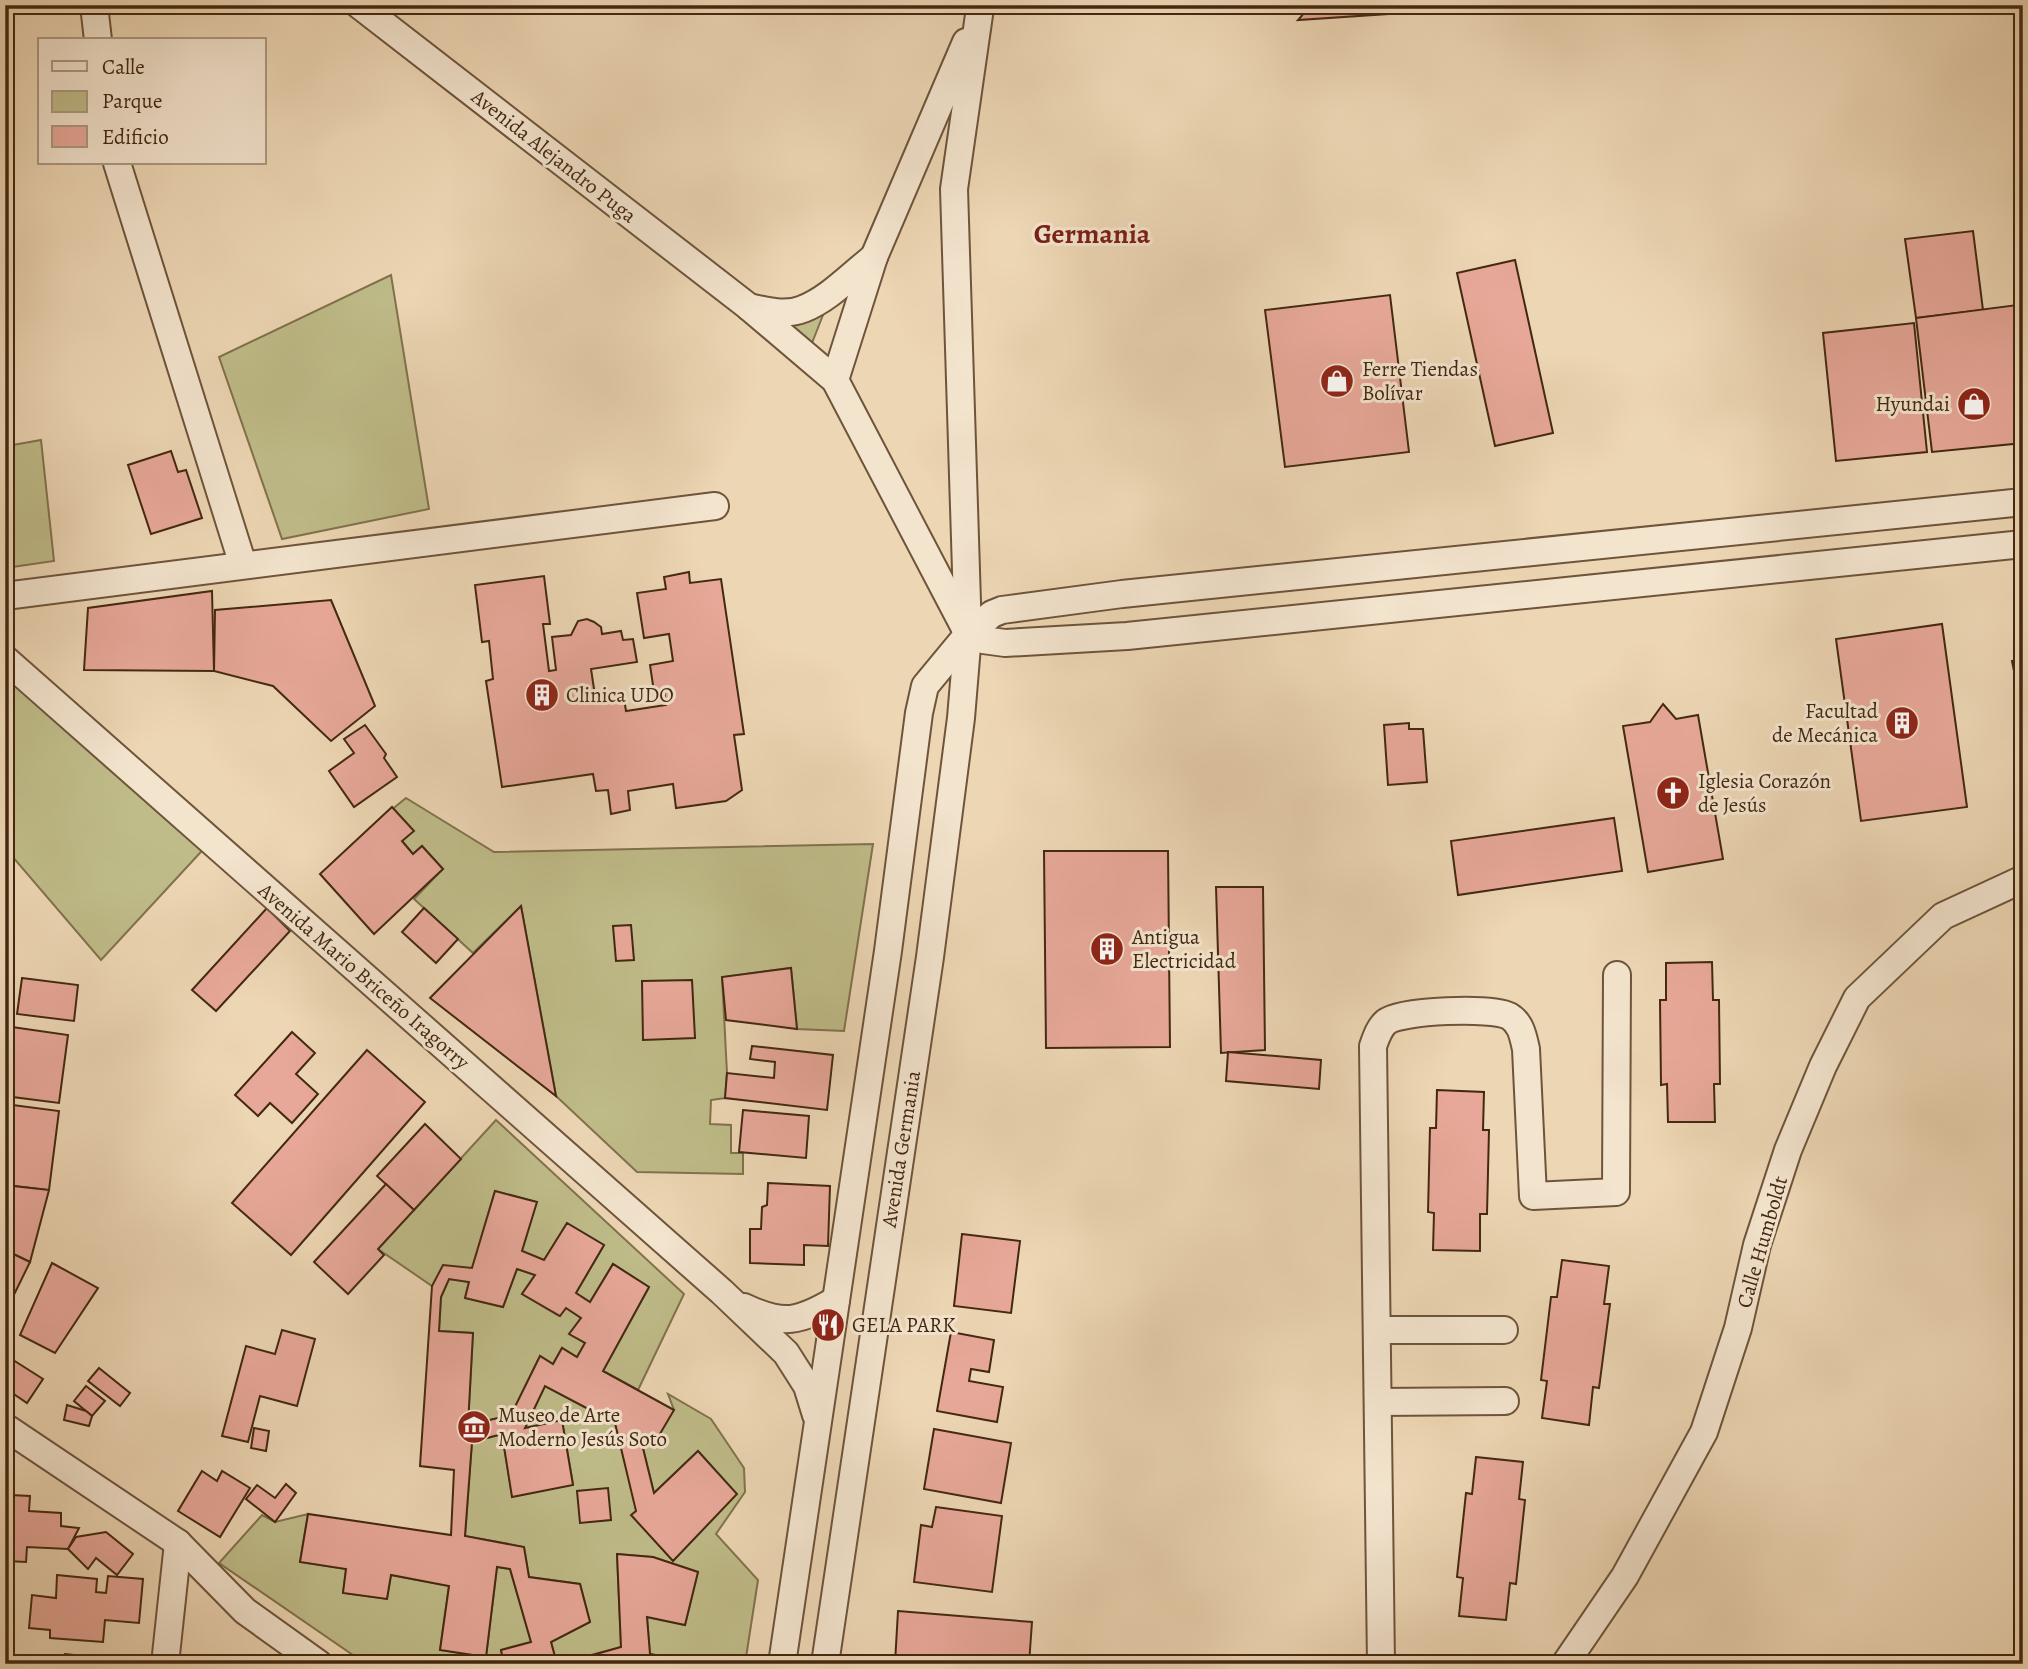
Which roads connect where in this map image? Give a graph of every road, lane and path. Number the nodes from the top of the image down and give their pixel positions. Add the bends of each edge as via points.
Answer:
1 (94, 5) edge
2 (359, 5) edge
3 (982, 6) edge
4 (98, 38) edge
5 (117, 164) edge
6 (874, 257) junction
7 (749, 307) junction
8 (835, 380) junction
9 (2023, 502) edge
10 (715, 506) dead end
11 (2023, 544) edge
12 (243, 565) junction
13 (5, 596) edge
14 (968, 634) junction
15 (5, 659) edge
16 (2023, 879) edge
17 (1617, 975) dead end
18 (722, 1292) junction
19 (836, 1300) junction
20 (1504, 1330) dead end
21 (1377, 1331) junction
22 (1505, 1401) dead end
23 (1378, 1402) junction
24 (818, 1421) junction
25 (5, 1427) edge
26 (178, 1544) junction
27 (165, 1664) edge
28 (319, 1664) edge
29 (782, 1664) edge
30 (825, 1664) edge
31 (1381, 1664) edge
32 (1565, 1664) edge

1 - 4 street
2 - 7 street, Avenida Alejandro Puga
3 - 6 street
3 - 14 street, Avenida Germania via 954,189
5 - 12 street
6 - 7 street via 802,310 772,313
6 - 8 street
7 - 8 street, Avenida Alejandro Puga
8 - 14 street
9 - 14 street, Avenida Germania via 1122,594 1002,610
10 - 12 street
11 - 14 street via 1127,636 1005,643
12 - 13 street
14 - 19 street, Avenida Germania via 925,686 919,713
14 - 30 street, Avenida Germania via 930,957
15 - 18 street, Avenida Mario Briceño Iragorry
16 - 32 street, Calle Humboldt via 1943,916 1857,998 1788,1150 1704,1432 1625,1576
17 - 21 street via 1616,1192 1533,1196 1526,1049 1511,1017 1496,1012 1419,1013 1395,1017 1381,1028 1373,1046
18 - 19 street, Avenida Mario Briceño Iragorry via 766,1317 788,1320 811,1315
18 - 24 street, Avenida Mario Briceño Iragorry via 786,1353 807,1386
19 - 24 street, Avenida Germania
20 - 21 street
21 - 23 street
22 - 23 street
23 - 31 street
24 - 29 street, Avenida Germania
25 - 26 street
26 - 27 street
26 - 28 street via 245,1611

